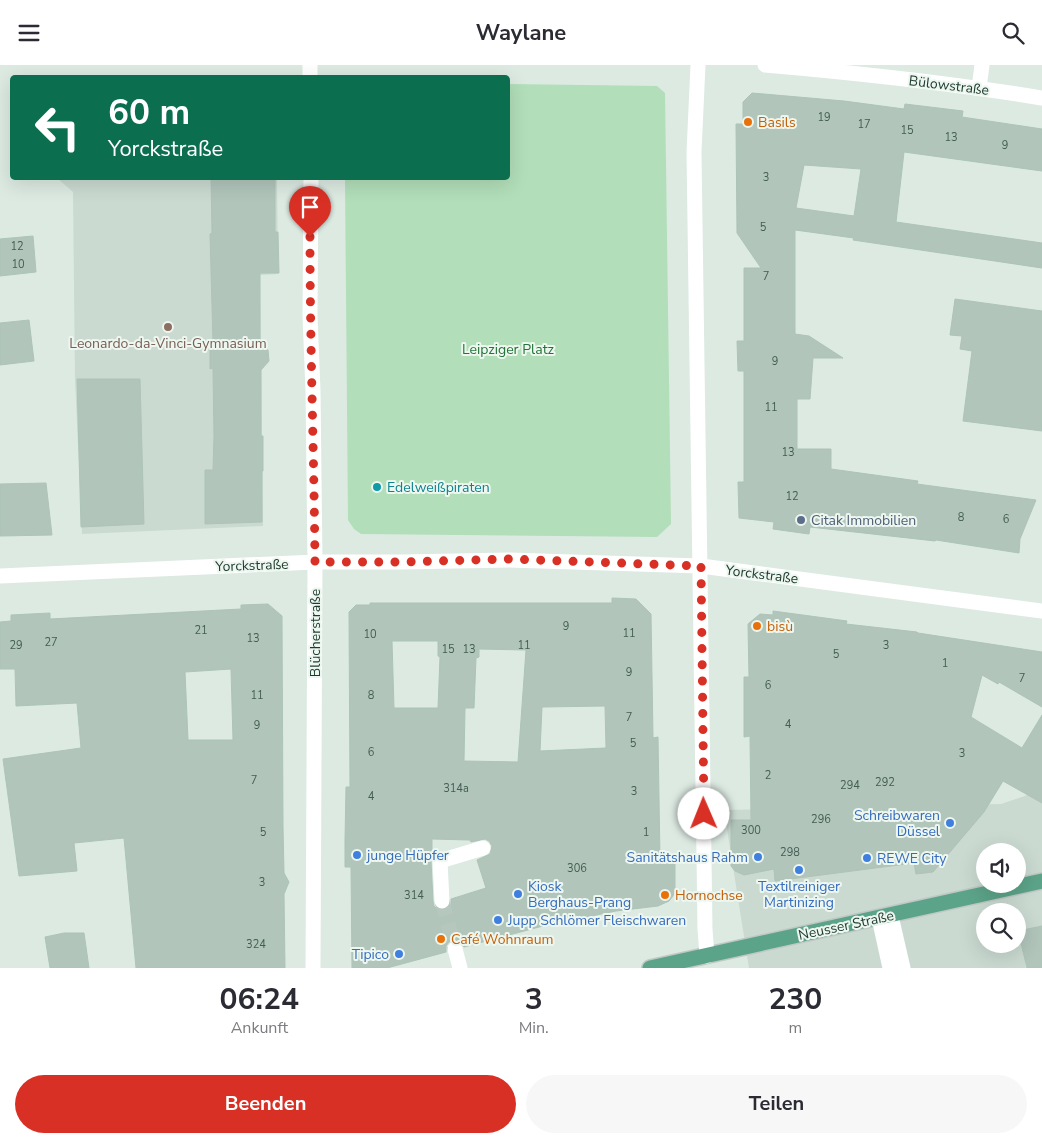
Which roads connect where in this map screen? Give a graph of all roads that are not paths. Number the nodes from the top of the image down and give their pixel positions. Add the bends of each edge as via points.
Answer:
1 (698, 65) edge
2 (766, 65) edge
3 (982, 65) edge
4 (980, 88) junction
5 (1042, 98) edge
6 (311, 180) edge
7 (315, 562) junction
8 (701, 566) junction
9 (0, 575) edge
10 (1042, 611) edge
11 (483, 848) dead end
12 (1042, 881) edge
13 (442, 901) tunnel mouth
14 (885, 917) junction
15 (455, 949) tunnel mouth
16 (707, 956) junction
17 (313, 968) edge
18 (460, 968) edge
19 (650, 968) edge
20 (890, 968) edge
21 (902, 968) edge

1 - 8 street via 694,152
2 - 4 street, Bülowstraße
3 - 4 street
4 - 5 street, Bülowstraße
6 - 7 street, Blücherstraße
7 - 8 street, Yorckstraße via 509,559
7 - 9 street, Yorckstraße
7 - 17 street, Blücherstraße
8 - 10 street, Yorckstraße
8 - 16 street
11 - 13 street via 440,861
12 - 14 main road, Neusser Straße
14 - 16 main road, Neusser Straße
14 - 20 street
14 - 21 street
15 - 18 street
16 - 19 main road, Neusser Straße

